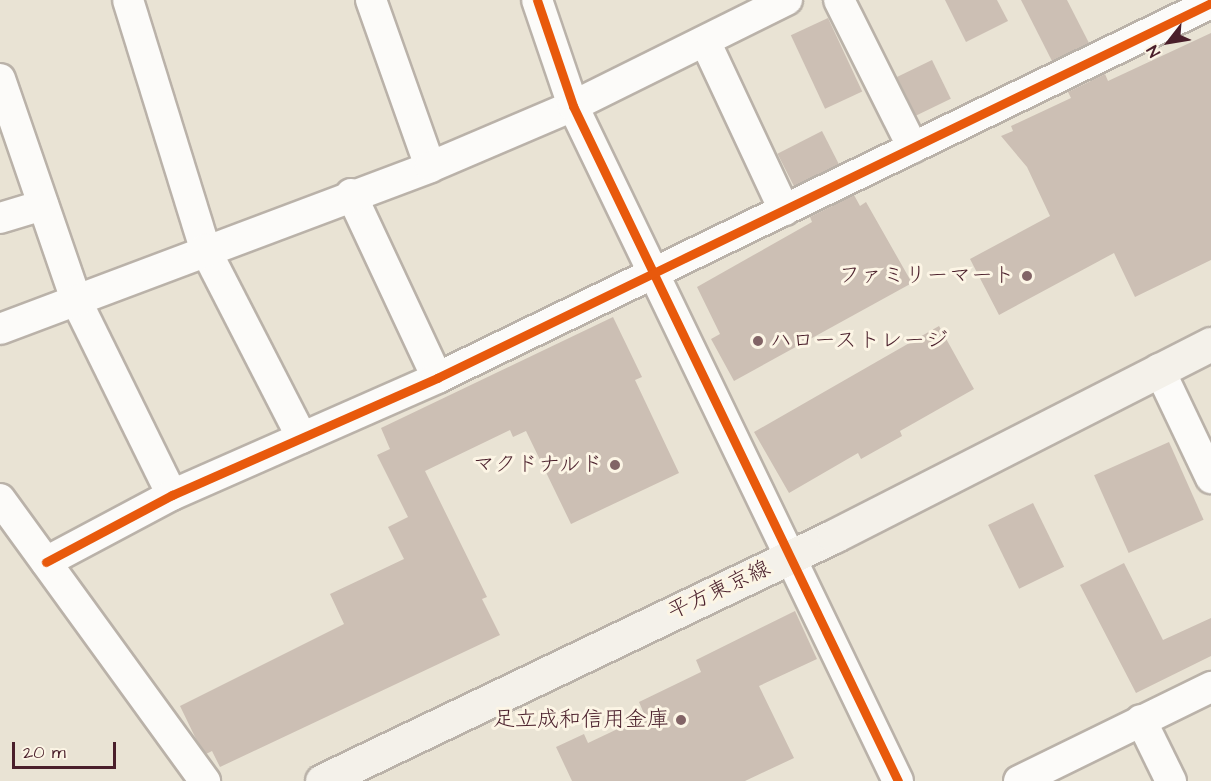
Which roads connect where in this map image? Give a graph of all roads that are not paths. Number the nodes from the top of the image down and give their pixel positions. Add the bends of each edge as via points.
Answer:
1 (128, 0) edge
2 (371, 0) edge
3 (537, 0) edge
4 (788, 0) edge
5 (839, 0) edge
6 (1211, 3) edge
7 (750, 8) edge
8 (705, 41) junction
9 (0, 79) edge
10 (573, 106) junction
11 (913, 148) junction
12 (430, 167) junction
13 (351, 194) junction
14 (43, 205) junction
15 (784, 210) junction
16 (0, 218) edge
17 (205, 249) junction
18 (655, 273) junction
19 (76, 300) junction
20 (0, 329) edge
21 (1211, 344) edge
22 (1159, 369) junction
23 (437, 378) junction
24 (302, 438) junction
25 (1211, 478) edge
26 (172, 495) junction
27 (0, 499) edge
28 (791, 556) junction
29 (46, 562) junction
30 (1211, 687) edge
31 (1141, 720) junction
32 (205, 781) edge
33 (322, 781) edge
34 (898, 781) edge
35 (1019, 781) edge
36 (1171, 781) edge

1 - 17 street
2 - 12 street
3 - 10 street
4 - 7 street
5 - 11 street
6 - 11 street
7 - 8 street
8 - 10 street
8 - 15 street
9 - 14 street
10 - 12 street
10 - 18 street
11 - 15 street
12 - 13 street
13 - 17 street
13 - 23 street
14 - 16 street
14 - 19 street
15 - 18 street
17 - 19 street
17 - 24 street
18 - 23 street
18 - 28 street
19 - 20 street
19 - 26 street
21 - 22 main road, 平方東京線
22 - 25 street
22 - 28 main road, 平方東京線
23 - 24 street
24 - 26 street
26 - 29 street
27 - 29 street
28 - 33 main road, 平方東京線
28 - 34 street
29 - 32 street
30 - 31 street
31 - 35 street
31 - 36 street

